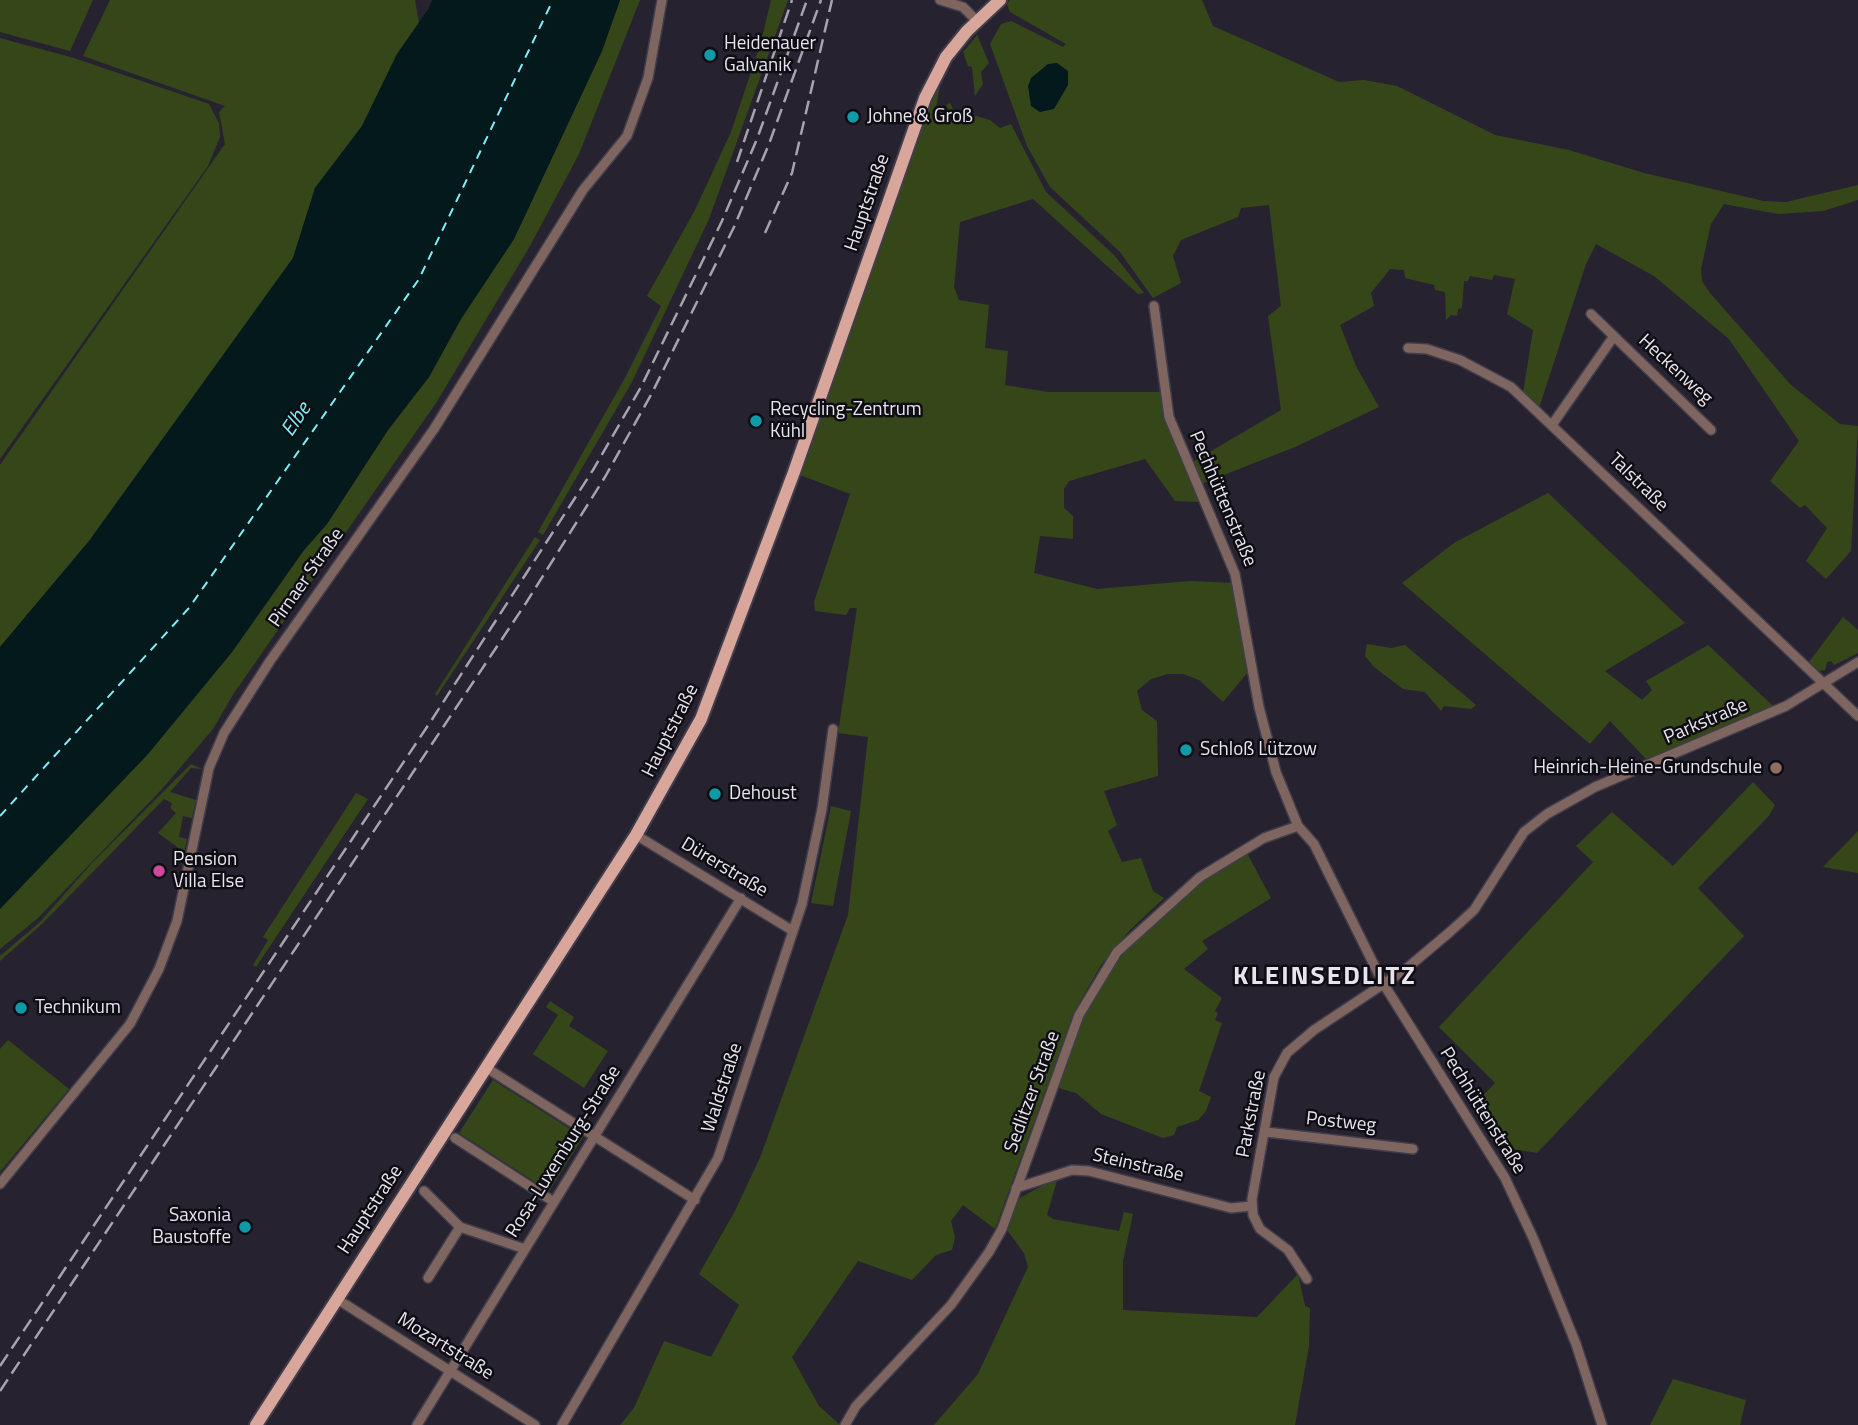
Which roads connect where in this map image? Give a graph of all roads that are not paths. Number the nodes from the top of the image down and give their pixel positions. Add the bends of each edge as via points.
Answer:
1 (662, 0) edge
2 (940, 0) edge
3 (1000, 0) edge
4 (977, 21) junction
5 (1154, 306) dead end
6 (1591, 314) dead end
7 (1614, 336) junction
8 (1408, 348) dead end
9 (1552, 425) junction
10 (1711, 430) dead end
11 (1858, 662) edge
12 (1822, 682) junction
13 (1858, 716) edge
14 (833, 729) dead end
15 (1301, 828) junction
16 (636, 835) junction
17 (741, 898) junction
18 (793, 930) junction
19 (1383, 983) junction
20 (485, 1067) junction
21 (1266, 1132) junction
22 (594, 1137) junction
23 (455, 1138) dead end
24 (1413, 1149) dead end
25 (0, 1184) edge
26 (1016, 1188) junction
27 (424, 1191) dead end
28 (695, 1200) junction
29 (554, 1202) junction
30 (1252, 1206) junction
31 (460, 1227) junction
32 (525, 1249) junction
33 (428, 1278) dead end
34 (1307, 1279) dead end
35 (337, 1299) junction
36 (449, 1370) junction
37 (256, 1425) edge
38 (417, 1425) edge
39 (535, 1425) edge
40 (562, 1425) edge
41 (845, 1425) edge
42 (1602, 1425) edge

1 - 25 street, Pirnaer Straße via 648,78 627,136 583,190 434,429 232,721 209,768 177,921 159,969 130,1024
2 - 4 street via 963,7
3 - 4 main road, Hauptstraße
4 - 16 main road, Hauptstraße via 946,57 926,98 721,673 686,749
5 - 15 street, Pechhüttenstraße via 1169,417 1235,574 1259,708 1276,772
6 - 7 street, Heckenweg
7 - 9 street, Heckenweg
7 - 10 street, Heckenweg
8 - 9 street, Talstraße via 1440,353 1487,372 1511,387
9 - 12 street, Talstraße
11 - 12 street, Parkstraße
12 - 13 street, Talstraße
12 - 19 street, Parkstraße via 1786,706 1595,787 1547,814 1510,850 1474,910 1430,950
14 - 18 street, Waldstraße via 822,809
15 - 19 street, Pechhüttenstraße
15 - 26 street, Sedlitzer Straße via 1264,838 1200,877 1117,952 1080,1015
16 - 17 street, Dürerstraße
16 - 20 main road, Hauptstraße
17 - 18 street, Dürerstraße
17 - 22 street, Rosa-Luxemburg-Straße
18 - 28 street, Waldstraße via 718,1158
19 - 21 street, Parkstraße via 1287,1053 1274,1077
19 - 42 street, Pechhüttenstraße via 1505,1178 1576,1344
20 - 22 street
20 - 35 main road, Hauptstraße
21 - 24 street, Postweg
21 - 30 street, Parkstraße
22 - 28 street
22 - 29 street, Rosa-Luxemburg-Straße
23 - 29 street
26 - 30 street, Steinstraße via 1072,1170 1089,1171 1231,1208
26 - 41 street, Sedlitzer Straße via 1002,1229 976,1275 856,1406
27 - 31 street
28 - 40 street, Waldstraße
29 - 32 street, Rosa-Luxemburg-Straße
30 - 34 street via 1255,1222 1288,1250
31 - 32 street
31 - 33 street
32 - 36 street, Rosa-Luxemburg-Straße
35 - 36 street, Mozartstraße
35 - 37 main road, Hauptstraße
36 - 38 street, Rosa-Luxemburg-Straße
36 - 39 street, Mozartstraße

